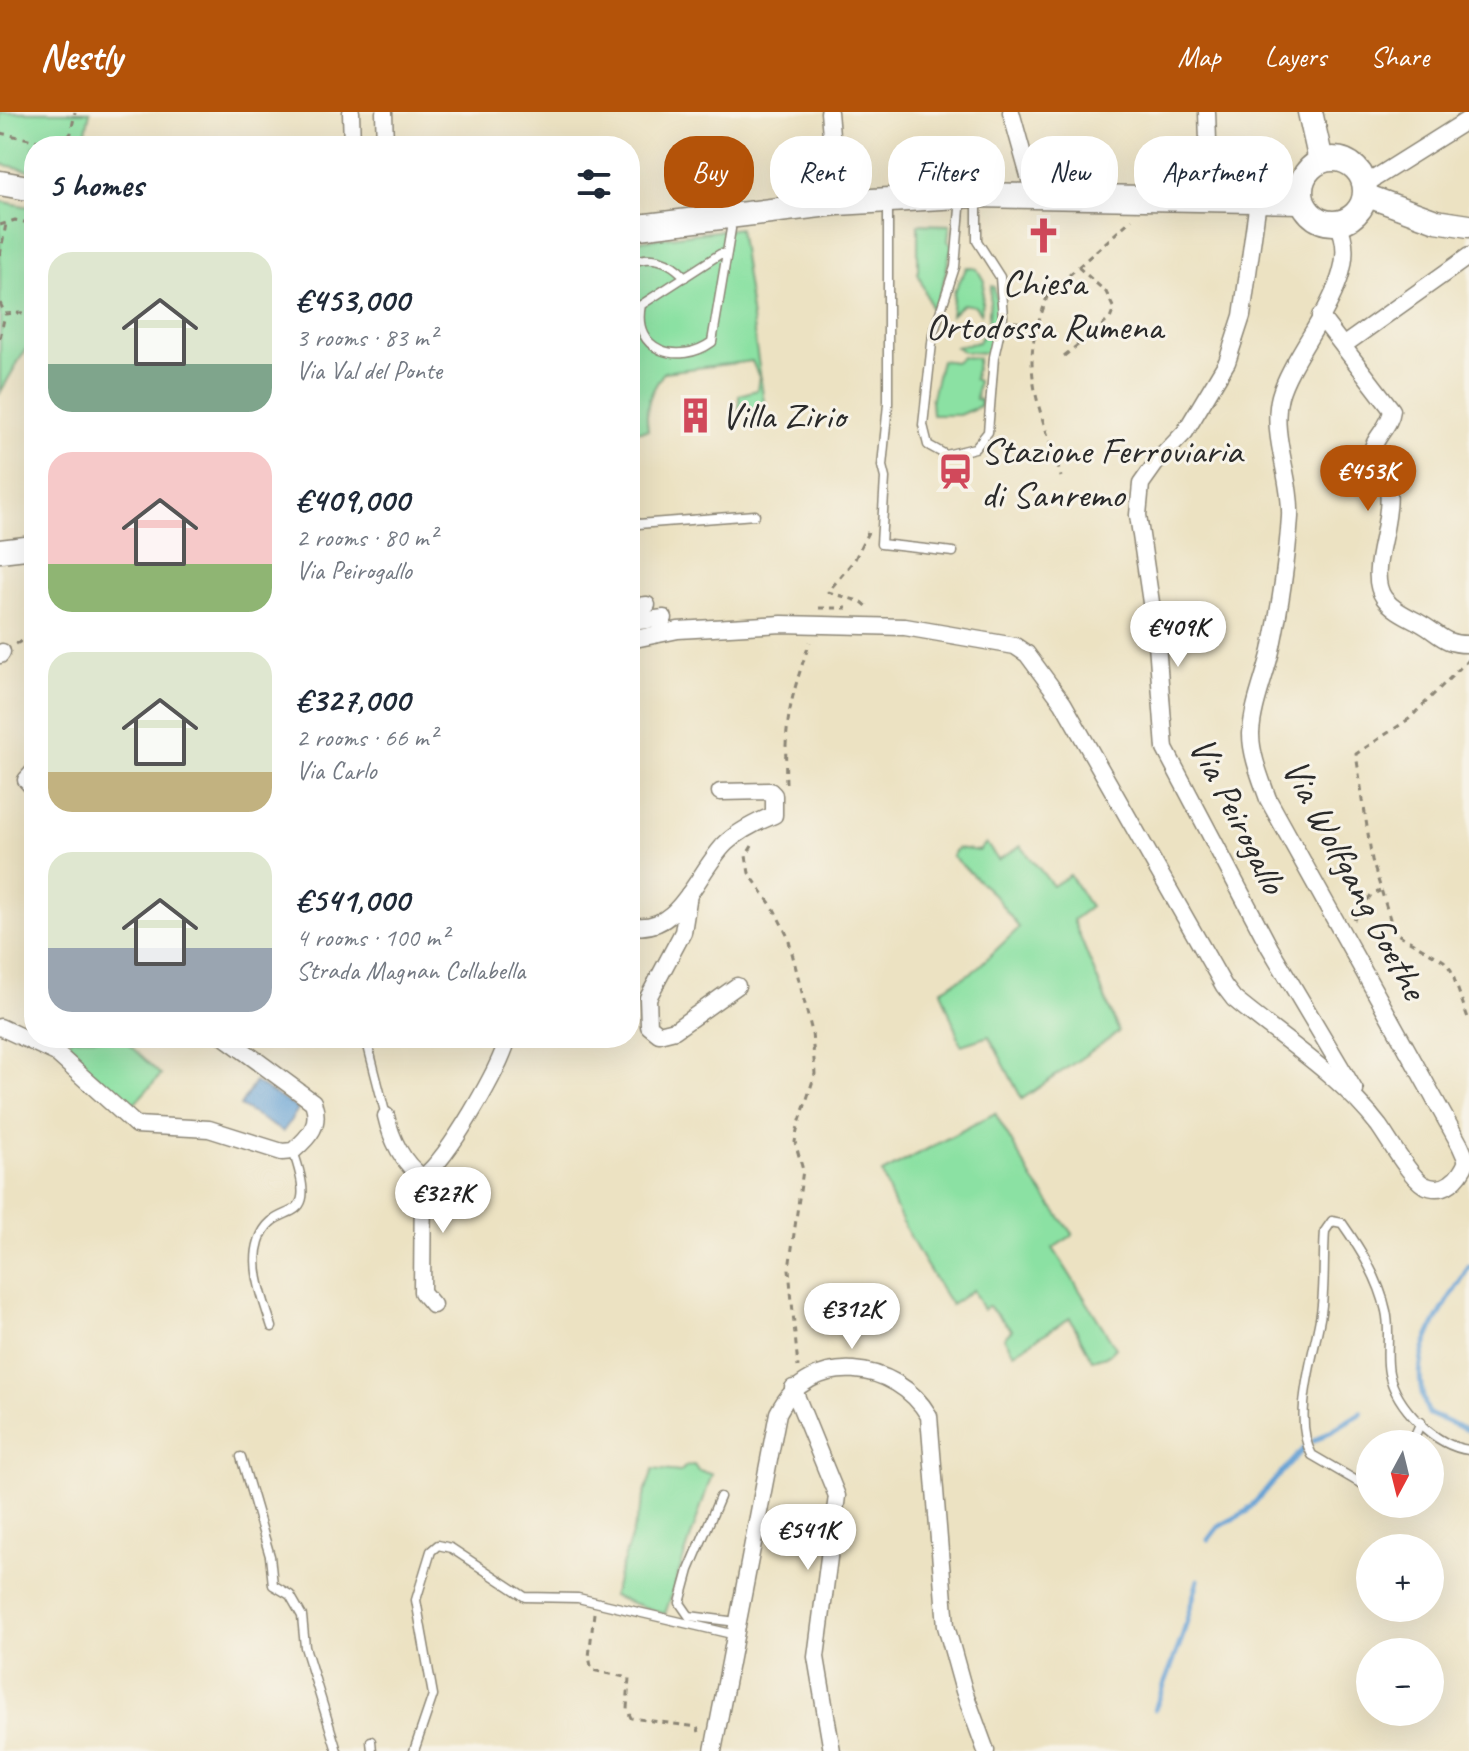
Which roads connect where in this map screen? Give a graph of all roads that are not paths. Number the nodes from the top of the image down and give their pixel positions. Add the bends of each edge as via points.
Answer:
1 (351, 112) edge
2 (384, 112) edge
3 (829, 112) edge
4 (1011, 112) edge
5 (1207, 112) edge
6 (1310, 112) edge
7 (1469, 119) edge
8 (352, 136) edge
9 (385, 136) edge
10 (831, 136) edge
11 (1208, 136) edge
12 (1021, 148) edge
13 (1321, 161) junction
14 (0, 183) edge
15 (24, 187) edge
16 (1365, 190) junction
17 (969, 196) joint
18 (888, 200) edge
19 (872, 201) edge
20 (1293, 201) edge
21 (1302, 201) junction
22 (795, 208) edge
23 (888, 208) edge
24 (1257, 208) edge
25 (729, 216) junction
26 (1337, 223) junction
27 (1469, 226) edge
28 (640, 227) edge
29 (726, 254) junction
30 (1469, 256) edge
31 (640, 261) edge
32 (685, 277) junction
33 (640, 310) edge
34 (1320, 316) junction
35 (640, 324) edge
36 (1344, 345) junction
37 (755, 515) dead end
38 (640, 524) edge
39 (24, 548) edge
40 (0, 551) edge
41 (953, 552) dead end
42 (647, 605) dead end
43 (640, 606) edge
44 (664, 618) dead end
45 (640, 621) edge
46 (640, 638) edge
47 (1469, 644) edge
48 (720, 792) dead end
49 (689, 893) junction
50 (640, 928) edge
51 (737, 986) dead end
52 (0, 1027) edge
53 (24, 1038) edge
54 (45, 1048) edge
55 (240, 1048) edge
56 (369, 1048) edge
57 (505, 1048) edge
58 (386, 1116) joint
59 (1376, 1122) junction
60 (293, 1151) junction
61 (1468, 1163) edge
62 (423, 1177) junction
63 (433, 1305) dead end
64 (272, 1327) dead end
65 (796, 1385) junction
66 (1421, 1422) junction
67 (1417, 1430) edge
68 (1469, 1450) edge
69 (241, 1457) dead end
70 (1356, 1481) edge
71 (720, 1497) dead end
72 (737, 1628) junction
73 (337, 1751) edge
74 (414, 1751) edge
75 (713, 1751) edge
76 (832, 1751) edge
77 (986, 1751) edge

1 - 8 street
2 - 9 street
3 - 10 street
4 - 12 street
5 - 11 street
6 - 13 main road
7 - 16 street
13 - 16 main road via 1352,165
13 - 21 main road via 1306,173
14 - 15 main road
16 - 26 main road via 1358,211
16 - 27 main road via 1436,221
17 - 17 lane via 957,259 935,320 923,425 928,445 946,455 975,448 988,432 1002,321 1000,277 977,241
18 - 19 main road
20 - 21 main road
21 - 26 main road via 1319,221
22 - 25 main road
23 - 41 lane via 888,404 881,544
24 - 59 street, Via Peirogallo via 1242,316 1227,362 1185,432 1141,484 1138,515 1157,643 1165,749 1318,1034
25 - 28 main road
25 - 29 lane
26 - 34 street, Via Wolfgang Goethe via 1344,247 1341,275
29 - 32 lane
29 - 35 lane via 712,342 695,353 675,355 649,342
30 - 36 street
31 - 32 lane via 656,258
32 - 33 lane
34 - 36 street
34 - 61 street, Via Wolfgang Goethe via 1293,361 1279,399 1290,499 1288,546 1251,734 1268,799
36 - 47 street via 1392,410 1391,422 1371,455 1385,473 1389,509 1378,580 1382,596 1451,645
37 - 38 lane
39 - 40 main road
42 - 43 street
44 - 45 street
46 - 59 street, Via Wolfgang Goethe via 678,630 816,625 905,627 1015,646 1027,654 1063,703 1224,986
48 - 49 street via 770,791 774,815 725,844
49 - 50 street via 658,925
49 - 51 street via 687,921 654,981 647,1021 653,1031 664,1034
52 - 53 street
54 - 60 street via 136,1125 209,1129
55 - 60 street via 313,1102 313,1131
56 - 58 lane
57 - 62 street via 473,1109
58 - 62 street via 399,1150
59 - 61 street, Via Wolfgang Goethe via 1426,1186 1452,1183
60 - 64 lane via 304,1181 303,1201 265,1229 256,1256
62 - 63 street via 422,1292
65 - 72 street via 774,1428
65 - 76 street via 837,1496 816,1657
65 - 77 street via 825,1373 877,1373 911,1392 929,1416 946,1626
66 - 67 lane
66 - 68 lane via 1447,1445
66 - 70 lane via 1396,1395 1388,1370 1387,1314 1379,1286 1342,1223 1332,1221 1325,1231 1322,1310 1304,1428 1312,1455
69 - 73 lane via 270,1556 273,1585 290,1595 302,1616 305,1647
71 - 72 lane via 680,1603 689,1616
72 - 74 lane via 578,1598 525,1597 451,1548 438,1545 431,1551 416,1600 433,1695
72 - 75 street

